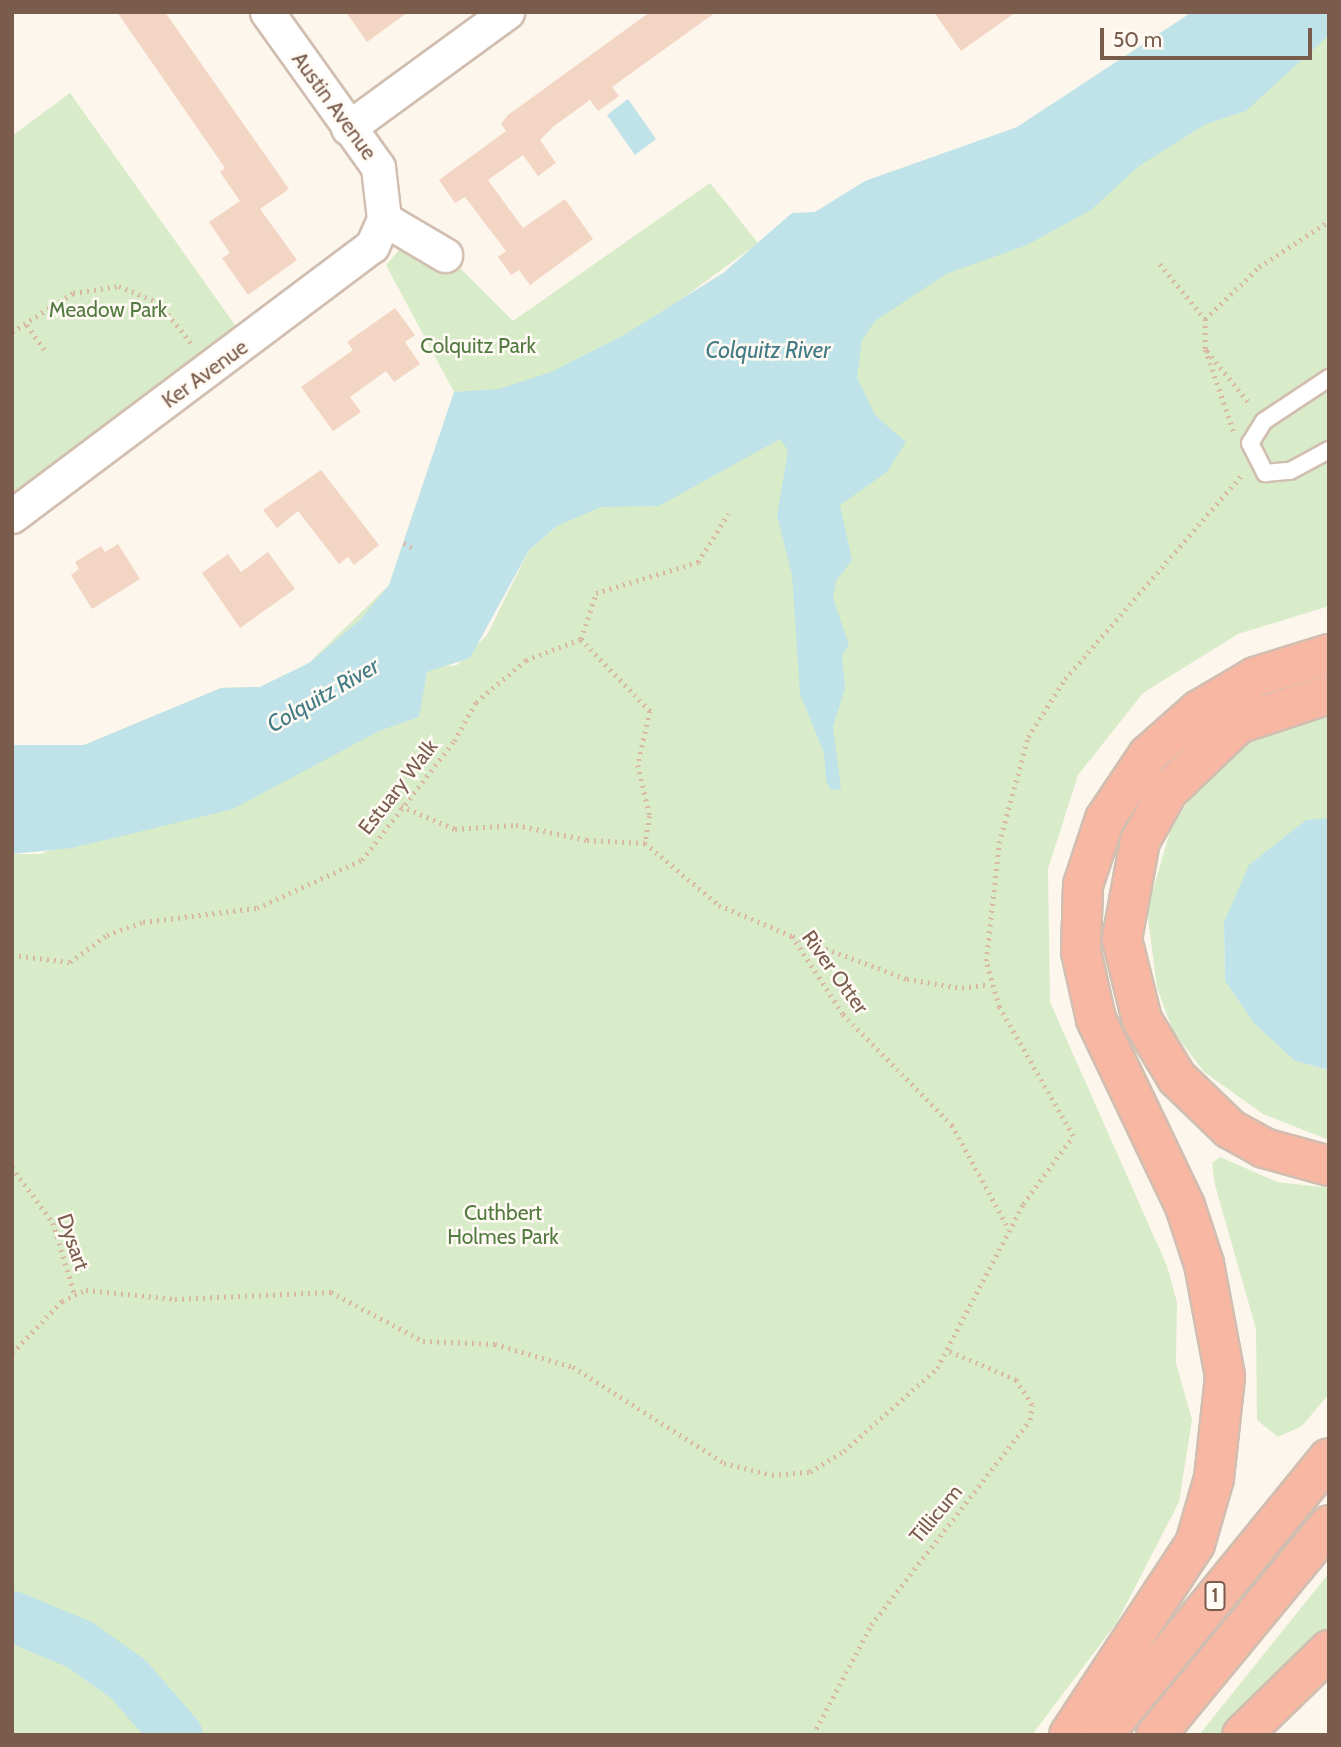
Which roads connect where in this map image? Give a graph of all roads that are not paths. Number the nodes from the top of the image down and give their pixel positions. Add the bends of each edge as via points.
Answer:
1 (267, 12) edge
2 (507, 12) edge
3 (348, 128) junction
4 (384, 219) junction
5 (445, 255) dead end
6 (1329, 378) edge
7 (1329, 450) edge
8 (12, 516) edge
9 (1329, 654) edge
10 (1329, 694) edge
11 (1329, 1166) edge
12 (1329, 1458) edge
13 (1329, 1525) edge
14 (1329, 1650) edge
15 (1069, 1735) edge
16 (1103, 1735) edge
17 (1156, 1735) edge
18 (1242, 1735) edge

1 - 3 street, Austin Avenue
2 - 3 street
3 - 4 street, Austin Avenue via 379,167
4 - 5 street
4 - 8 street, Ker Avenue via 372,246 322,288
6 - 7 lane via 1264,421 1250,443 1265,473 1290,471
9 - 15 highway via 1255,677 1199,709 1148,755 1105,819 1083,885 1081,953 1096,1019 1185,1206 1204,1264 1225,1376 1214,1478 1195,1544
10 - 11 highway via 1238,724 1168,791 1140,841 1122,939 1142,1020 1192,1095 1230,1129 1264,1149
12 - 16 highway, 1
13 - 17 highway, 1
14 - 18 highway

